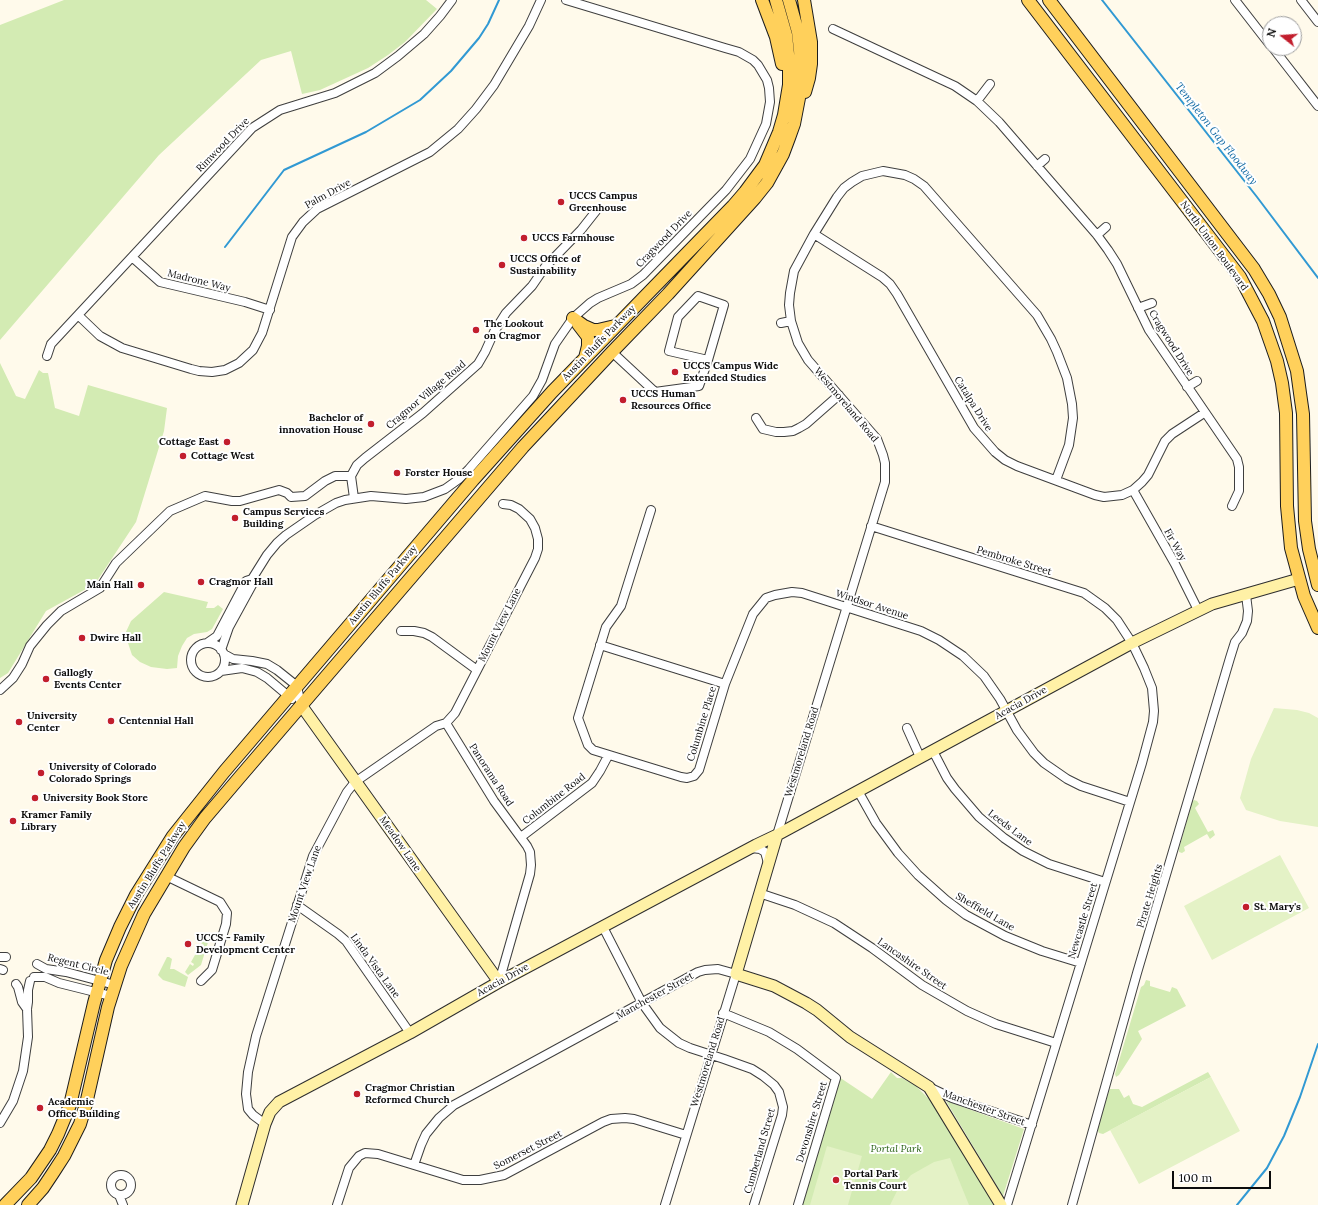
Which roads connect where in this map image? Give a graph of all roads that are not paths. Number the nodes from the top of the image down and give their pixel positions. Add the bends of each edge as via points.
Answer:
1 (452, 0) edge
2 (541, 0) edge
3 (566, 0) edge
4 (762, 0) edge
5 (776, 0) edge
6 (789, 0) edge
7 (804, 0) edge
8 (1028, 0) edge
9 (1049, 0) edge
10 (1235, 0) edge
11 (1301, 0) edge
12 (1318, 22) edge
13 (833, 29) dead end
14 (1262, 35) edge
15 (1279, 56) edge
16 (990, 84) dead end
17 (787, 97) junction
18 (977, 101) junction
19 (1318, 106) edge
20 (797, 110) junction
21 (1045, 159) dead end
22 (1037, 166) junction
23 (596, 211) dead end
24 (1106, 227) dead end
25 (814, 234) junction
26 (1096, 235) junction
27 (132, 257) junction
28 (1152, 303) dead end
29 (1138, 308) junction
30 (270, 310) junction
31 (78, 315) junction
32 (573, 318) junction
33 (791, 321) junction
34 (781, 324) dead end
35 (615, 326) junction
36 (612, 352) junction
37 (47, 356) dead end
38 (585, 358) junction
39 (708, 360) junction
40 (1197, 381) dead end
41 (1187, 387) junction
42 (839, 395) junction
43 (1204, 413) junction
44 (756, 418) dead end
45 (352, 476) junction
46 (1056, 480) junction
47 (1133, 490) junction
48 (354, 498) junction
49 (502, 504) dead end
50 (1232, 506) dead end
51 (651, 510) dead end
52 (871, 526) junction
53 (252, 579) junction
54 (1299, 579) junction
55 (1318, 585) edge
56 (1246, 595) junction
57 (846, 607) junction
58 (1198, 610) junction
59 (1318, 628) edge
60 (401, 631) dead end
61 (207, 643) junction
62 (1132, 644) junction
63 (600, 645) junction
64 (222, 652) junction
65 (477, 670) junction
66 (221, 671) junction
67 (725, 684) junction
68 (297, 686) junction
69 (0, 690) edge
70 (288, 696) junction
71 (301, 705) junction
72 (1007, 712) junction
73 (446, 723) junction
74 (908, 728) dead end
75 (933, 751) junction
76 (608, 756) junction
77 (920, 757) junction
78 (355, 782) junction
79 (858, 791) junction
80 (1130, 802) junction
81 (777, 835) junction
82 (521, 837) junction
83 (750, 848) junction
84 (768, 864) junction
85 (166, 876) junction
86 (1105, 882) junction
87 (759, 893) junction
88 (297, 905) junction
89 (603, 927) junction
90 (1081, 962) junction
91 (37, 964) dead end
92 (736, 974) junction
93 (201, 981) dead end
94 (499, 982) junction
95 (16, 984) dead end
96 (98, 986) junction
97 (113, 991) junction
98 (642, 1003) junction
99 (27, 1009) junction
100 (723, 1013) junction
101 (410, 1032) junction
102 (1056, 1043) junction
103 (710, 1054) junction
104 (929, 1087) junction
105 (0, 1123) edge
106 (265, 1124) junction
107 (1032, 1124) junction
108 (686, 1135) junction
109 (414, 1165) junction
110 (119, 1195) dead end
111 (5, 1205) edge
112 (28, 1205) edge
113 (123, 1205) edge
114 (242, 1205) edge
115 (337, 1205) edge
116 (665, 1205) edge
117 (754, 1205) edge
118 (798, 1205) edge
119 (1001, 1205) edge
120 (1007, 1205) edge
121 (1072, 1205) edge

1 - 27 street, Rimwood Drive via 424,34 375,73 335,93 280,110 252,128
2 - 30 street, Palm Drive via 529,26 494,85 458,129 430,152 317,210 303,222 292,237
3 - 32 street, Cragwood Drive via 747,56 763,73 770,96 766,124 755,149 726,190 643,275 631,284 598,298
4 - 17 main road via 776,37
5 - 17 main road, Austin Bluffs Parkway via 786,35 789,63
6 - 20 main road, Austin Bluffs Parkway via 798,32 801,56
7 - 20 main road via 811,42 811,64 805,91
8 - 54 main road, North Union Boulevard via 1240,277 1263,320 1282,383 1286,413 1289,531
9 - 55 main road, North Union Boulevard via 1254,269 1280,317 1297,370 1303,414 1305,521
10 - 14 street
11 - 12 street
13 - 18 street, Cragwood Drive via 955,86
15 - 19 street
16 - 18 street
17 - 35 main road, Austin Bluffs Parkway via 775,143 755,179
18 - 22 street, Cragwood Drive
20 - 36 main road, Austin Bluffs Parkway via 783,154 755,198
21 - 22 street
22 - 26 street, Cragwood Drive
23 - 45 street, Cragmor Village Road via 544,267 532,286 510,309 494,332 478,364 405,428 364,458
24 - 26 street
25 - 33 street, Westmoreland Road via 798,262 791,282
25 - 46 street, Catalpa Drive via 882,276 890,284 984,441 1005,460
25 - 46 street, Westmoreland Road via 844,188 862,176 883,171 896,173 914,179 928,191 1037,316 1058,352 1070,390 1073,418 1069,445
26 - 29 street, Cragwood Drive via 1117,264
27 - 30 street, Madrone Way via 160,282
27 - 31 street, Rimwood Drive
28 - 29 street, Cragwood Drive
29 - 41 street, Cragwood Drive via 1149,330
30 - 31 street, Palm Drive via 258,342 247,357 225,370 205,372 122,348 100,336
31 - 37 street, Rimwood Drive via 51,344
32 - 35 main road via 593,330
32 - 38 main road via 588,337
32 - 48 street, Cragwood Drive via 555,344 542,380 533,396 459,479 437,493 414,499 371,496
33 - 34 street
33 - 42 street, Westmoreland Road via 802,352
35 - 36 main road via 610,344
35 - 38 main road, Austin Bluffs Parkway
36 - 39 street via 655,392 699,386
36 - 71 main road, Austin Bluffs Parkway via 523,447
38 - 68 main road, Austin Bluffs Parkway via 473,480
39 - 39 street via 724,305 698,296 678,317 669,351
40 - 41 street, Cragwood Drive
41 - 43 street, Cragwood Drive
42 - 44 street via 806,424 792,430 776,432 763,429
42 - 52 street, Westmoreland Road via 877,439 885,463 885,482
43 - 47 street, Catalpa Drive via 1165,440 1148,475
43 - 50 street, Cragwood Drive via 1237,459 1239,491
45 - 48 street
45 - 69 street via 335,476 305,496 291,497 278,490 240,501 205,496 170,512 116,564 100,588 61,612 47,624 30,646 13,678
46 - 47 street, Catalpa Drive via 1104,497 1122,495
47 - 58 street, Fir Way
48 - 53 street, Cragwood Drive via 323,510 286,535 267,555
49 - 65 street, Mount View Lane via 519,509 530,519 538,539 538,549
51 - 63 street via 621,606 606,627
52 - 57 street, Westmoreland Road
52 - 62 street, Pembroke Street via 1084,593 1117,620
53 - 61 street, Cragwood Drive via 246,581 217,636
53 - 64 street, Cragwood Drive via 252,585 229,627
54 - 56 street, Acacia Drive
54 - 59 main road, North Union Boulevard
56 - 58 street, Acacia Drive
56 - 121 street, Pirate Heights via 1247,621 1235,642 1228,665
57 - 67 street, Windsor Avenue via 802,593 774,594 766,598 753,614
57 - 72 street, Windsor Avenue via 921,631 952,648 984,676
57 - 81 street, Westmoreland Road
58 - 62 street, Acacia Drive
60 - 65 street via 414,631 432,637
61 - 64 street via 215,645
61 - 66 street via 193,652 193,669 201,676 207,677 213,677
62 - 72 street, Acacia Drive
62 - 80 street, Newcastle Street via 1152,688 1154,711
63 - 67 street
63 - 76 street via 578,718 588,745
64 - 66 street via 224,663
64 - 68 street via 233,659 267,664
65 - 73 street, Mount View Lane via 455,713
66 - 70 street, Meadow Lane via 242,668 257,672
67 - 76 street, Columbine Place via 699,770 694,776 681,778
68 - 70 main road, Austin Bluffs Parkway
68 - 71 street, Meadow Lane
70 - 71 street, Meadow Lane
70 - 96 main road, Austin Bluffs Parkway via 173,836 128,910
71 - 78 street, Meadow Lane
71 - 85 main road, Austin Bluffs Parkway via 205,818
72 - 75 street, Acacia Drive
72 - 80 street, Windsor Avenue via 1024,741 1054,770 1086,788
73 - 78 street, Mount View Lane via 436,726
73 - 82 street, Panorama Road via 494,801
74 - 77 street
75 - 77 street, Acacia Drive
75 - 86 street, Leeds Lane via 954,789 979,817 1004,838 1049,864
76 - 82 street, Columbine Road via 592,783
77 - 79 street, Acacia Drive
78 - 88 street, Mount View Lane via 347,792 313,856
78 - 94 street, Meadow Lane
79 - 81 street, Acacia Drive
79 - 90 street, Sheffield Lane via 898,853 946,900 1004,936 1042,951
80 - 86 street, Newcastle Street
81 - 83 street, Acacia Drive
81 - 84 street, Westmoreland Road
82 - 94 street, Columbine Road via 530,852 531,865
83 - 84 street via 760,848 765,852
83 - 89 street, Acacia Drive
84 - 87 street, Westmoreland Road
85 - 93 street via 220,902 227,913 212,970
85 - 97 main road, Austin Bluffs Parkway via 144,914
86 - 90 street, Newcastle Street
87 - 92 street, Westmoreland Road
87 - 102 street, Lancashire Street via 795,905 834,924 922,985 967,1011 996,1024
88 - 101 street, Linda Vista Lane via 346,941
88 - 106 street, Mount View Lane via 256,1036 248,1072 248,1109
89 - 94 street, Acacia Drive
89 - 98 street, Cumberland Street
90 - 102 street, Newcastle Street
91 - 96 street, Regent Circle via 46,969 66,972
92 - 98 street, Manchester Street via 718,970 698,972
92 - 100 street, Westmoreland Road
92 - 104 street, Manchester Street via 774,986 806,1003 850,1037
94 - 101 street, Acacia Drive
95 - 99 street, Regent Circle
96 - 97 street, Regent Circle
96 - 97 street, Regent Circle
96 - 99 street, Regent Circle via 59,983 45,977 32,979 28,990
96 - 111 main road, Austin Bluffs Parkway via 70,1105 58,1134 31,1178
97 - 112 main road, Austin Bluffs Parkway via 80,1124 53,1173
98 - 103 street, Cumberland Street via 670,1037 690,1048
98 - 109 street, Manchester Street via 454,1105 426,1134
99 - 105 street, Regent Circle via 28,1037 23,1071 13,1101
100 - 103 street, Westmoreland Road
100 - 118 street, Devonshire Street via 769,1032 797,1048 836,1078
101 - 106 street, Acacia Drive via 279,1102 270,1112
102 - 107 street, Newcastle Street
103 - 108 street, Westmoreland Road
103 - 117 street, Cumberland Street via 763,1076 774,1085 782,1100 782,1115
104 - 107 street, Manchester Street via 959,1100
104 - 119 street
106 - 114 street
107 - 120 street, Newcastle Street
108 - 109 street, Somerset Street via 634,1119 618,1118 603,1122 504,1175 488,1179 463,1180
108 - 116 street, Westmoreland Road
109 - 115 street, Somerset Street via 378,1154 359,1156 349,1168
110 - 113 street

